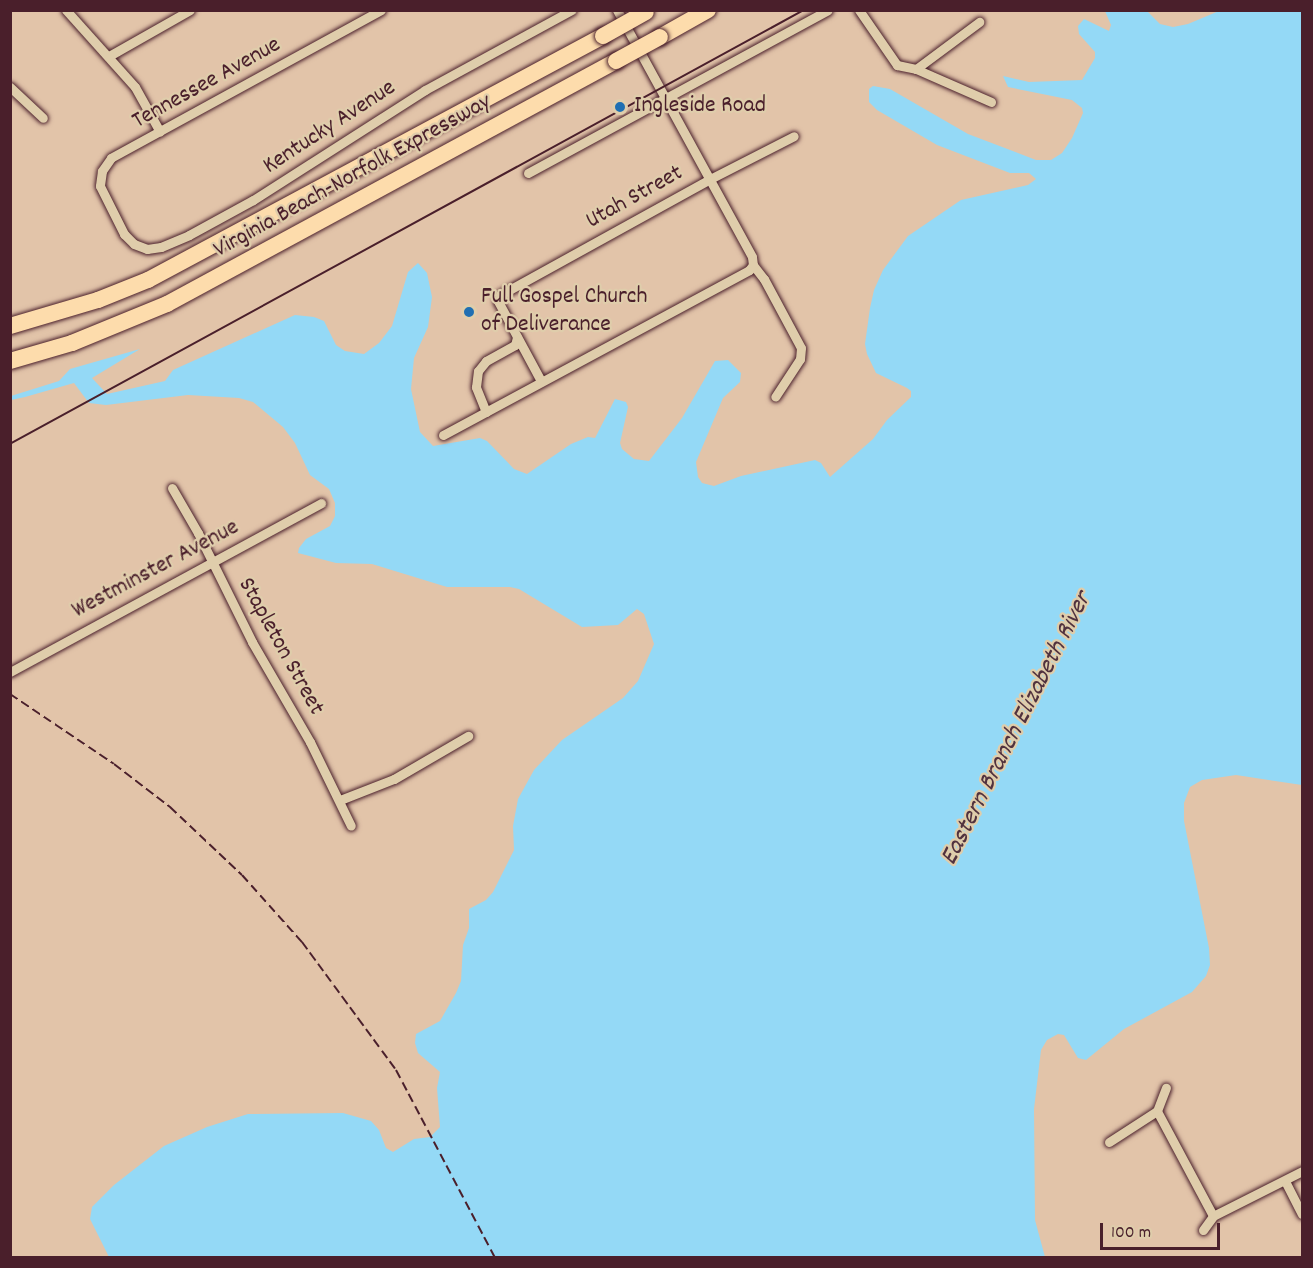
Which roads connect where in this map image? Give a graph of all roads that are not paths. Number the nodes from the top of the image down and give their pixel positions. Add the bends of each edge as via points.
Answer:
1 (66, 10) edge
2 (190, 10) edge
3 (381, 10) edge
4 (572, 10) edge
5 (617, 10) edge
6 (708, 10) edge
7 (828, 10) edge
8 (859, 10) edge
9 (648, 11) edge
10 (979, 22) dead end
11 (109, 57) junction
12 (916, 69) junction
13 (10, 87) edge
14 (664, 98) junction
15 (991, 102) dead end
16 (43, 118) dead end
17 (160, 132) junction
18 (794, 136) dead end
19 (528, 173) dead end
20 (710, 179) junction
21 (115, 219) joint
22 (753, 265) junction
23 (10, 326) edge
24 (517, 337) junction
25 (10, 362) edge
26 (541, 381) junction
27 (776, 397) dead end
28 (486, 412) junction
29 (443, 435) dead end
30 (172, 488) dead end
31 (321, 503) dead end
32 (212, 563) junction
33 (10, 672) edge
34 (468, 736) dead end
35 (340, 800) junction
36 (351, 826) dead end
37 (1167, 1088) dead end
38 (1157, 1111) junction
39 (1109, 1142) dead end
40 (1302, 1171) edge
41 (1285, 1181) junction
42 (1302, 1214) edge
43 (1213, 1216) junction
44 (1203, 1230) dead end

1 - 11 street
2 - 11 street
3 - 17 street, Tennessee Avenue
4 - 21 street, Kentucky Avenue via 425,90 253,200 180,239 155,249 140,247 124,234
5 - 14 street
6 - 25 highway, Virginia Beach-Norfolk Expressway, bridge via 167,303 72,343
7 - 14 street
8 - 12 street via 893,62
9 - 23 highway, Virginia Beach-Norfolk Expressway, bridge via 158,275 98,300
10 - 12 street
11 - 17 street via 135,87
12 - 15 street
13 - 16 street
14 - 19 street
14 - 20 street
17 - 21 street, Tennessee Avenue via 111,158 102,171 102,194
18 - 20 street, Utah Street
20 - 22 street
20 - 24 street, Utah Street via 498,298
22 - 26 street
22 - 27 street via 801,348 800,359
24 - 26 street
24 - 28 street via 515,345 486,361 478,371 476,387
26 - 28 street
28 - 29 street
30 - 32 street, Stapleton Street
31 - 32 street, Westminster Avenue
32 - 33 street, Westminster Avenue
32 - 35 street, Stapleton Street
34 - 35 street via 394,779
35 - 36 street, Stapleton Street
37 - 38 street
38 - 39 street
38 - 43 street
40 - 41 street
41 - 42 street
41 - 43 street
43 - 44 street

